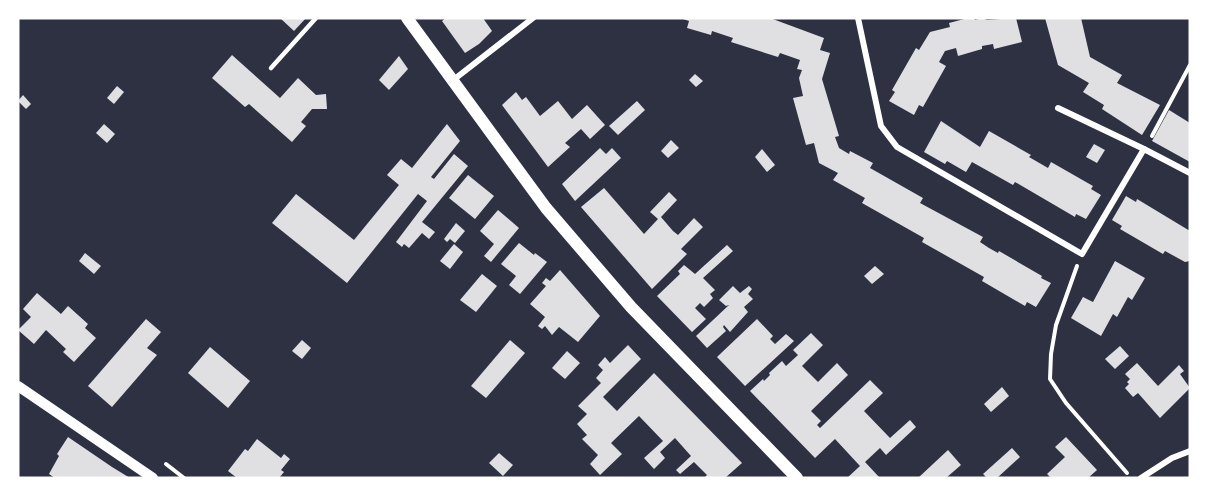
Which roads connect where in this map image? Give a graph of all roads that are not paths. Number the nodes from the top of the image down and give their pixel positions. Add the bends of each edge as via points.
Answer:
1 (316, 18) edge
2 (407, 18) edge
3 (533, 18) edge
4 (858, 18) edge
5 (271, 68) dead end
6 (452, 81) junction
7 (1058, 108) dead end
8 (1144, 149) junction
9 (1190, 173) edge
10 (18, 387) edge
11 (1190, 451) edge
12 (153, 478) edge
13 (797, 478) edge
14 (1141, 478) edge

1 - 5 lane
2 - 6 main road
3 - 6 street
4 - 8 street via 881,126 897,147 1082,254
6 - 13 main road via 546,208 631,307
7 - 8 street
8 - 9 street
10 - 12 street
11 - 14 street

